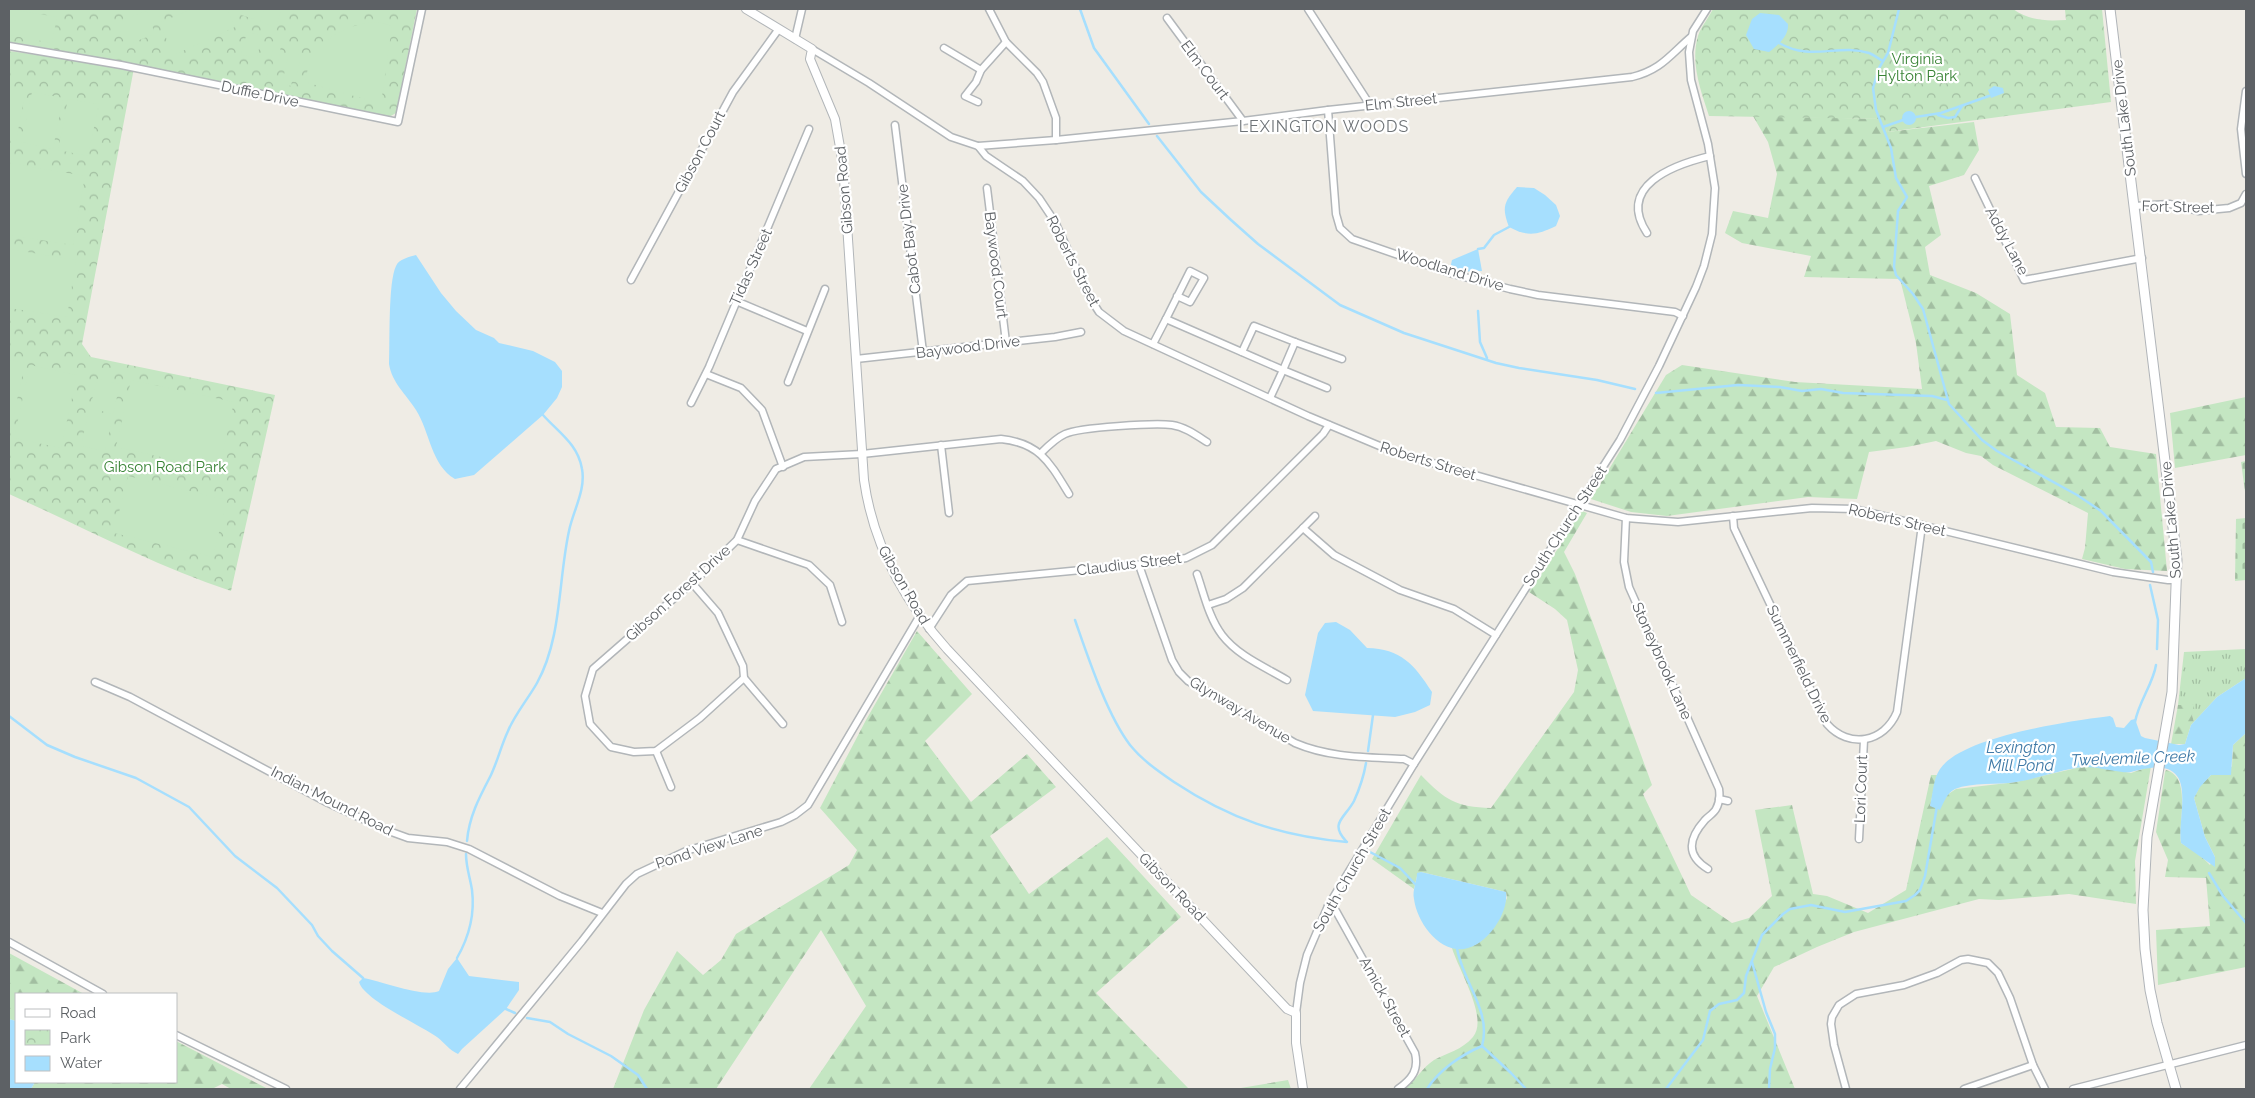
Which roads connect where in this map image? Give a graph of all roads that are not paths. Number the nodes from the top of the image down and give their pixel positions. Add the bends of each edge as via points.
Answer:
1 (422, 9) edge
2 (746, 9) edge
3 (802, 9) edge
4 (988, 9) edge
5 (1308, 9) edge
6 (1707, 9) edge
7 (2110, 9) edge
8 (1167, 18) dead end
9 (778, 30) junction
10 (1691, 37) junction
11 (795, 39) junction
12 (1006, 42) junction
13 (9, 46) edge
14 (944, 48) dead end
15 (812, 49) junction
16 (981, 70) junction
17 (2246, 91) edge
18 (978, 102) dead end
19 (1370, 105) junction
20 (1328, 110) junction
21 (1243, 121) junction
22 (895, 125) dead end
23 (809, 129) dead end
24 (1056, 140) junction
25 (978, 146) junction
26 (1710, 156) junction
27 (2246, 174) edge
28 (1974, 178) dead end
29 (987, 188) dead end
30 (2246, 194) edge
31 (2134, 206) junction
32 (1647, 233) dead end
33 (2142, 258) junction
34 (631, 280) dead end
35 (826, 289) dead end
36 (1177, 296) junction
37 (736, 301) junction
38 (1683, 316) junction
39 (1166, 319) junction
40 (807, 331) junction
41 (1080, 332) dead end
42 (1006, 342) junction
43 (1295, 342) junction
44 (1153, 344) junction
45 (922, 352) junction
46 (1242, 352) junction
47 (856, 359) junction
48 (1342, 359) dead end
49 (1283, 370) junction
50 (706, 374) junction
51 (788, 382) dead end
52 (1327, 388) dead end
53 (1270, 398) junction
54 (691, 404) dead end
55 (1329, 425) junction
56 (1207, 442) dead end
57 (941, 446) junction
58 (1041, 453) junction
59 (862, 454) junction
60 (783, 467) junction
61 (1070, 494) dead end
62 (1579, 506) junction
63 (949, 513) dead end
64 (1315, 516) dead end
65 (1733, 516) junction
66 (1626, 518) junction
67 (1922, 525) junction
68 (1304, 528) junction
69 (737, 540) junction
70 (1139, 565) junction
71 (1197, 574) dead end
72 (2176, 580) junction
73 (692, 583) junction
74 (1208, 605) junction
75 (919, 617) junction
76 (842, 622) dead end
77 (929, 629) junction
78 (1496, 635) junction
79 (744, 678) junction
80 (1287, 680) dead end
81 (95, 682) dead end
82 (783, 724) dead end
83 (1864, 740) junction
84 (656, 751) junction
85 (1414, 764) junction
86 (671, 787) dead end
87 (1719, 800) junction
88 (1728, 801) dead end
89 (1859, 839) dead end
90 (1708, 869) dead end
91 (1328, 906) junction
92 (602, 913) junction
93 (9, 942) edge
94 (101, 993) edge
95 (1296, 1013) junction
96 (178, 1036) edge
97 (2246, 1044) edge
98 (2169, 1064) junction
99 (2033, 1065) junction
100 (286, 1089) edge
101 (460, 1089) edge
102 (1303, 1089) edge
103 (1398, 1089) edge
104 (1846, 1089) edge
105 (1964, 1089) edge
106 (2045, 1089) edge
107 (2073, 1089) edge
108 (2176, 1089) edge

1 - 13 street, Duffie Drive via 398,122 121,65
2 - 9 street
3 - 11 street
4 - 12 street
5 - 19 street
6 - 10 street, South Church Street
7 - 31 main road, South Lake Drive
8 - 21 street, Elm Court
9 - 11 street
9 - 34 street, Gibson Court via 720,114
10 - 19 street, Elm Street via 1660,66 1632,77
10 - 26 street, South Church Street via 1689,68
11 - 15 street
12 - 16 street
12 - 24 street via 1043,82 1056,118
14 - 16 street
15 - 25 street, Roberts Street via 951,137
15 - 47 street, Gibson Road via 810,59 835,119 840,147
16 - 18 street via 965,96
17 - 27 street via 2241,128
19 - 20 street, Elm Street
20 - 21 street, Elm Street
20 - 38 street, Woodland Drive via 1336,214 1340,228 1352,239 1453,274 1510,289 1675,312
21 - 24 street, Elm Street
22 - 45 street, Cabot Bay Drive
23 - 37 street, Tidas Street
24 - 25 street, Elm Street
25 - 44 street, Roberts Street via 986,156 1023,181 1048,210 1099,312 1124,331
26 - 32 street via 1668,170 1645,188 1637,207
26 - 38 street, South Church Street via 1715,188 1712,234 1704,266
28 - 33 street, Addy Lane via 2024,280
29 - 42 street, Baywood Court
30 - 31 street, Fort Street via 2241,203 2228,208 2198,211 2170,204
31 - 33 main road, South Lake Drive
33 - 72 main road, South Lake Drive via 2175,533
35 - 40 street
36 - 36 street via 1190,271 1204,278 1190,302
36 - 39 street
37 - 40 street
37 - 50 street, Tidas Street
38 - 62 street, South Church Street via 1620,440
39 - 44 street
39 - 46 street
40 - 51 street
41 - 42 street, Baywood Drive
42 - 45 street, Baywood Drive
43 - 46 street via 1254,326
43 - 48 street
43 - 49 street
44 - 53 street, Roberts Street
45 - 47 street, Baywood Drive
46 - 49 street
47 - 59 street, Gibson Road
49 - 52 street
49 - 53 street
50 - 54 street, Tidas Street
50 - 60 street via 741,388 762,410
53 - 55 street, Roberts Street
55 - 62 street, Roberts Street via 1394,452
55 - 70 street, Claudius Street via 1212,544 1186,558
56 - 58 street via 1172,425 1105,428 1073,431 1056,439
57 - 58 street, Gibson Forest Drive via 1001,439 1022,443
57 - 59 street, Gibson Forest Drive
57 - 63 street
58 - 61 street, Gibson Forest Drive
59 - 60 street, Gibson Forest Drive via 804,457
59 - 75 street, Gibson Road via 866,495 876,532
60 - 69 street, Gibson Forest Drive via 776,470 756,501
62 - 66 street, Roberts Street
62 - 78 street, South Church Street
64 - 68 street
65 - 66 street, Roberts Street via 1678,522
65 - 67 street, Roberts Street via 1840,507
65 - 83 street, Summerfield Drive via 1734,528 1827,724 1843,737
66 - 87 street, Stoneybrook Lane via 1624,562 1629,587 1717,783
67 - 72 street, Roberts Street via 2113,572
67 - 83 street via 1897,712 1880,734
68 - 74 street via 1243,588
68 - 78 street via 1325,548 1352,565 1400,590 1454,609
69 - 73 street, Gibson Forest Drive
69 - 76 street via 809,565 830,585
70 - 77 street, Claudius Street via 967,582 951,595
70 - 85 street, Glynway Avenue via 1169,652 1188,681 1308,749 1334,755 1404,760
71 - 74 street
72 - 98 main road, South Lake Drive via 2172,692 2146,850 2143,924 2150,990
73 - 79 street via 718,613 743,666
73 - 84 street, Gibson Forest Drive via 593,669 585,696 590,724 612,747 634,752
74 - 80 street via 1228,643
75 - 77 street, Gibson Road
75 - 92 street, Pond View Lane via 808,805 773,826 686,851 650,866 631,879
77 - 95 street, Gibson Road via 1287,1009
78 - 85 street, South Church Street
79 - 82 street
79 - 84 street via 700,718
81 - 92 street, Indian Mound Road via 386,830 469,849 560,896
83 - 89 street, Lori Court
84 - 86 street
85 - 91 street, South Church Street
87 - 88 street
87 - 90 street via 1692,842 1695,860
91 - 95 street, South Church Street via 1306,955
91 - 103 street, Amick Street via 1336,911 1415,1053 1417,1064 1414,1074
92 - 101 street, Pond View Lane
93 - 94 street
95 - 102 street via 1296,1043
96 - 100 street
97 - 98 street
98 - 107 street
98 - 108 main road, South Lake Drive
99 - 104 street via 1998,973 1988,963 1968,959 1904,985 1856,994 1839,1005 1831,1024
99 - 105 street
99 - 106 street

